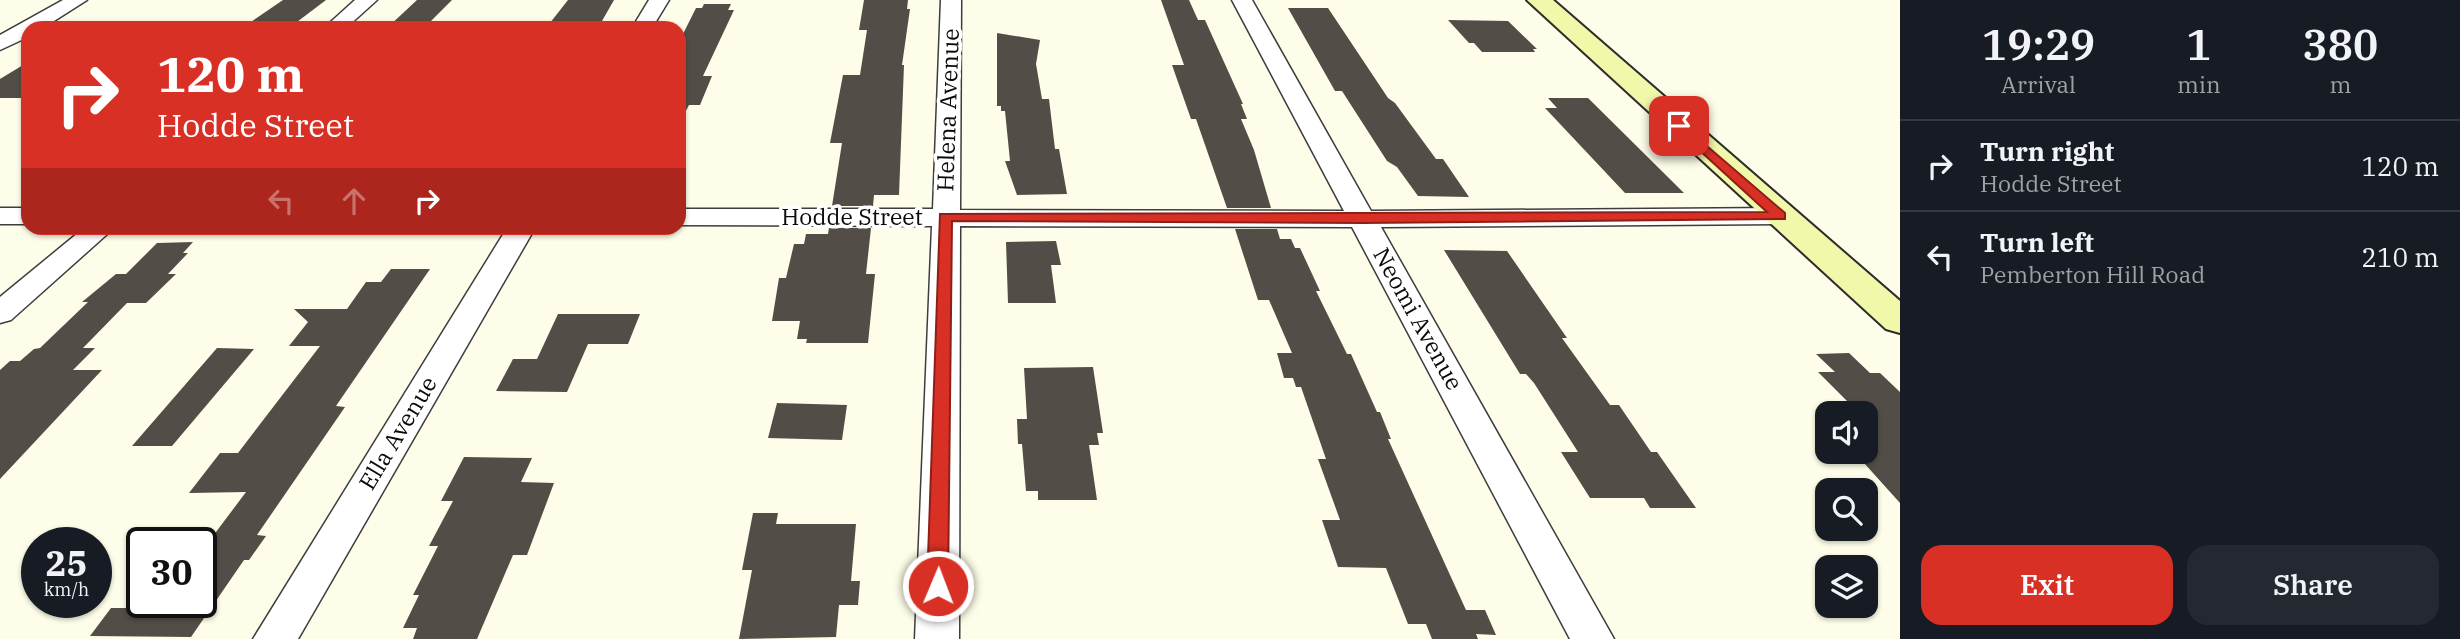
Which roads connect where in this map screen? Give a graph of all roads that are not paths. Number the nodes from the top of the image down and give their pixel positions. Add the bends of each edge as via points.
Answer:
1 (77, 0) edge
2 (367, 0) edge
3 (659, 0) edge
4 (951, 0) edge
5 (1242, 0) edge
6 (1539, 0) edge
7 (40, 21) edge
8 (342, 21) edge
9 (646, 21) edge
10 (21, 32) edge
11 (0, 44) edge
12 (0, 216) edge
13 (21, 216) edge
14 (1780, 216) junction
15 (686, 217) edge
16 (945, 217) junction
17 (1362, 219) junction
18 (92, 235) edge
19 (517, 235) edge
20 (0, 313) edge
21 (1900, 321) edge
22 (275, 639) edge
23 (937, 639) edge
24 (1592, 639) edge

1 - 7 street
2 - 8 street
3 - 9 street
4 - 16 street, Helena Avenue
5 - 17 street, Neomi Avenue
6 - 14 street
10 - 11 street
12 - 13 street
14 - 17 street, Hodde Street
14 - 21 street
15 - 16 street, Hodde Street
16 - 17 street, Hodde Street
16 - 23 street, Helena Avenue
17 - 24 street, Neomi Avenue
18 - 20 street
19 - 22 street, Ella Avenue

